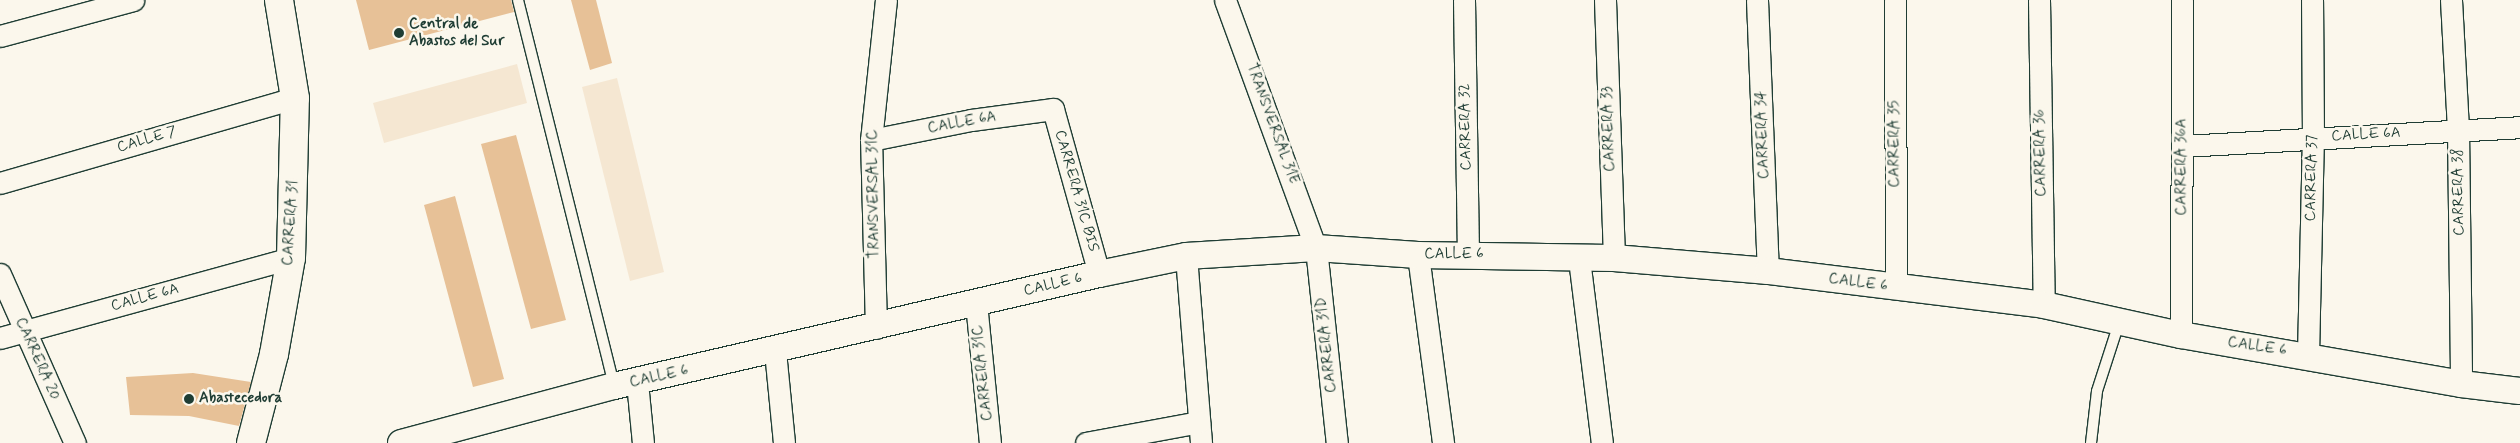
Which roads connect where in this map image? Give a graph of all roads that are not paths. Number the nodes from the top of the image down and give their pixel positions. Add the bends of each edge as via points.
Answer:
1 (133, 0) edge
2 (280, 0) edge
3 (518, 0) edge
4 (886, 0) edge
5 (1225, 0) edge
6 (1464, 0) edge
7 (1605, 0) edge
8 (1757, 0) edge
9 (1895, 0) edge
10 (2039, 0) edge
11 (2182, 0) edge
12 (2312, 0) edge
13 (2451, 0) edge
14 (0, 36) edge
15 (295, 98) junction
16 (1053, 109) joint
17 (2520, 127) edge
18 (2458, 129) junction
19 (2313, 138) junction
20 (871, 140) junction
21 (2183, 146) junction
22 (0, 183) edge
23 (1316, 248) junction
24 (1468, 253) junction
25 (1418, 255) junction
26 (1186, 256) junction
27 (291, 258) junction
28 (1614, 258) junction
29 (1579, 259) junction
30 (1768, 271) junction
31 (0, 274) edge
32 (1099, 274) junction
33 (1896, 288) junction
34 (976, 303) junction
35 (2044, 305) junction
36 (2119, 322) junction
37 (876, 328) junction
38 (25, 331) junction
39 (2181, 335) junction
40 (0, 338) edge
41 (775, 351) junction
42 (2308, 355) junction
43 (626, 384) junction
44 (2461, 384) junction
45 (2520, 391) edge
46 (1200, 433) edge
47 (72, 442) edge
48 (251, 443) edge
49 (401, 443) edge
50 (643, 443) edge
51 (784, 443) edge
52 (990, 443) edge
53 (1086, 443) edge
54 (1337, 443) edge
55 (1443, 443) edge
56 (1602, 443) edge
57 (2091, 443) edge

1 - 14 street
2 - 15 main road, CARRERA 31
3 - 43 lane
4 - 20 street, TRANSVERSAL 31C
5 - 23 street, TRANSVERSAL 31E
6 - 24 street, CARRERA 32
7 - 28 street, CARRERA 33
8 - 30 street, CARRERA 34
9 - 33 street, CARRERA 35
10 - 35 street, CARRERA 36
11 - 21 street, CARRERA 36A
12 - 19 street, CARRERA 37
13 - 18 street, CARRERA 38
15 - 22 street, CALLE 7
15 - 27 main road, CARRERA 31
16 - 20 street, CALLE 6A via 971,120
16 - 32 street, CARRERA 31C BIS
17 - 18 street, CALLE 6A
18 - 19 street, CALLE 6A
18 - 44 street, CARRERA 38
19 - 21 street, CALLE 6A
19 - 42 street, CARRERA 37
20 - 37 street, TRANSVERSAL 31C
21 - 39 street, CARRERA 36A
23 - 25 street, CALLE 6
23 - 26 street, CALLE 6
23 - 54 street, CARRERA 31D
24 - 25 street, CALLE 6
24 - 29 street, CALLE 6
25 - 55 street
26 - 32 street, CALLE 6
26 - 46 street
27 - 38 street, CALLE 6A
27 - 48 main road, CARRERA 31 via 274,354
28 - 29 street, CALLE 6
28 - 30 street, CALLE 6
29 - 56 street
30 - 33 street, CALLE 6
31 - 38 street, CARRERA 20
32 - 34 street, CALLE 6
33 - 35 street, CALLE 6
34 - 37 street, CALLE 6
34 - 52 street, CARRERA 31C
35 - 36 street, CALLE 6
36 - 39 street, CALLE 6
36 - 57 lane via 2097,391
37 - 41 street, CALLE 6
38 - 40 street, CALLE 6A
38 - 47 street, CARRERA 20
39 - 42 street, CALLE 6
41 - 43 street, CALLE 6
41 - 51 street
42 - 44 street, CALLE 6
43 - 49 street, CALLE 6
43 - 50 street
44 - 45 street, CALLE 6
46 - 53 street

